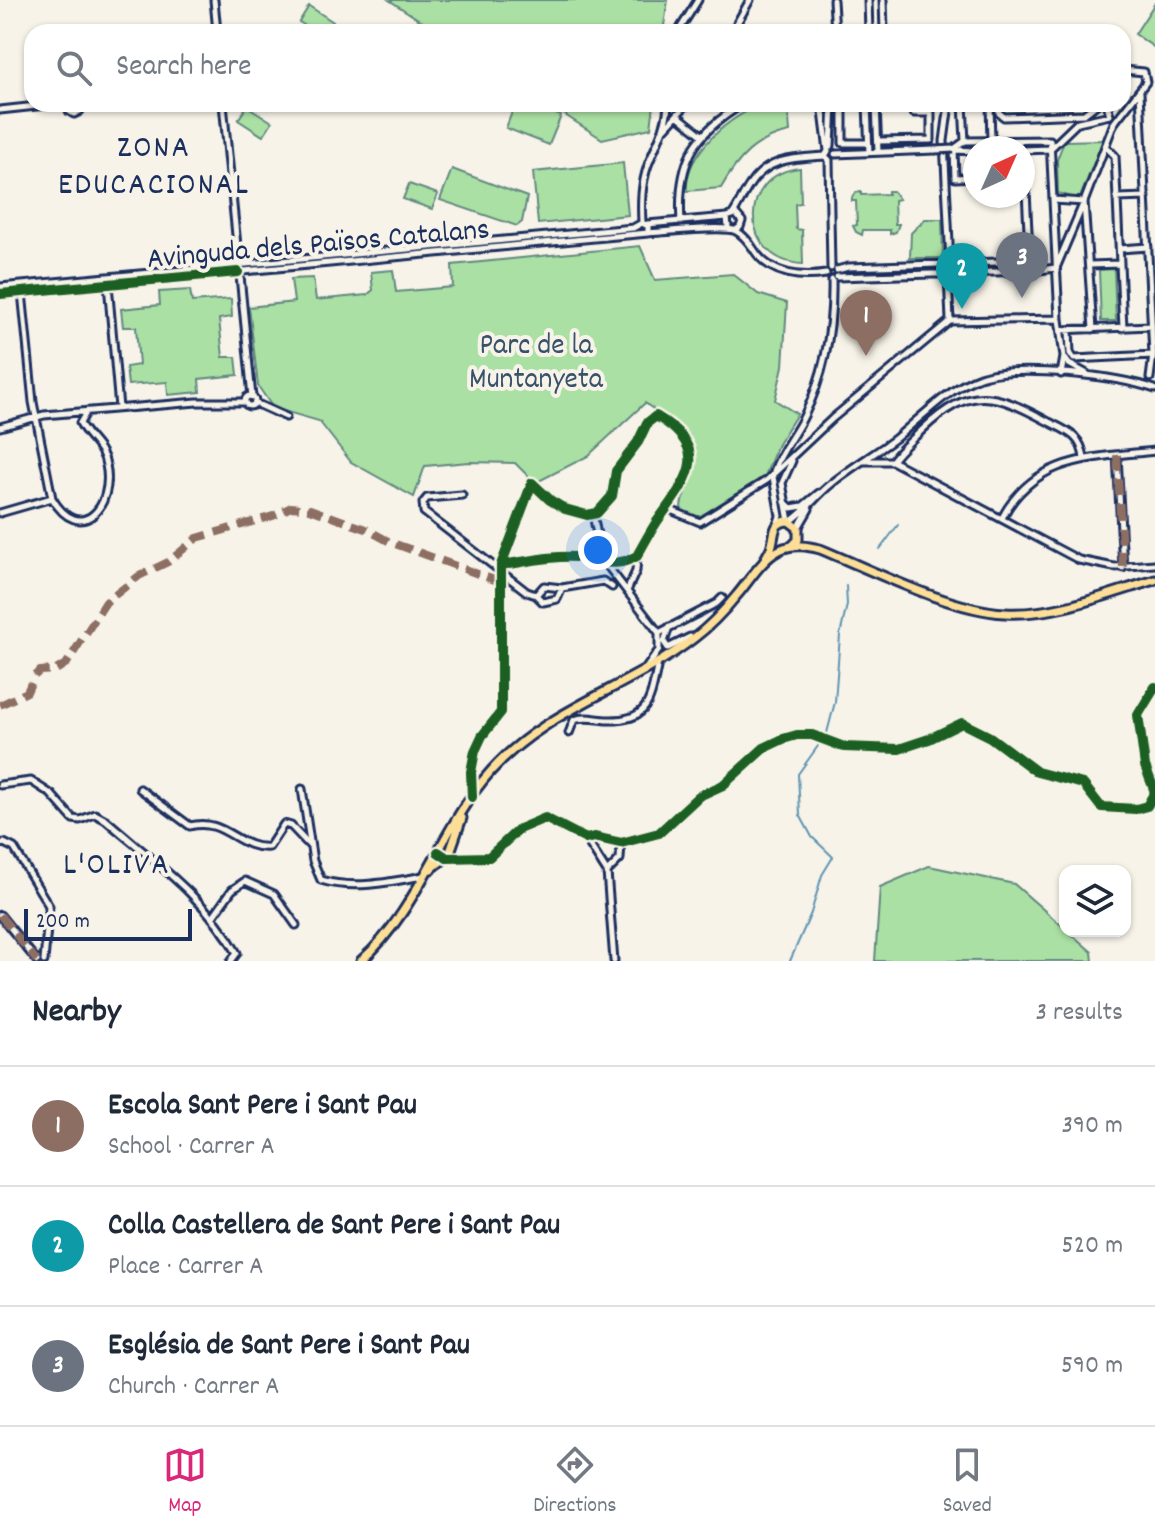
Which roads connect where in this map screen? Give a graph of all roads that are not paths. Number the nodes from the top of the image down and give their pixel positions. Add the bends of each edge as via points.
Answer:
1 (214, 0) edge
2 (698, 0) edge
3 (750, 0) edge
4 (833, 0) edge
5 (868, 0) edge
6 (883, 0) edge
7 (216, 24) edge
8 (683, 24) edge
9 (736, 24) edge
10 (834, 24) edge
11 (869, 24) edge
12 (884, 24) edge
13 (1131, 71) edge
14 (1140, 91) junction
15 (1131, 102) edge
16 (24, 107) edge
17 (0, 110) edge
18 (224, 112) edge
19 (667, 112) edge
20 (680, 112) edge
21 (731, 112) edge
22 (823, 112) edge
23 (833, 112) edge
24 (843, 112) edge
25 (867, 112) edge
26 (876, 112) edge
27 (914, 112) edge
28 (948, 112) edge
29 (963, 112) edge
30 (990, 112) edge
31 (999, 112) edge
32 (1087, 112) edge
33 (1109, 112) edge
34 (1123, 112) edge
35 (921, 113) joint
36 (677, 115) junction
37 (665, 129) junction
38 (703, 136) junction
39 (965, 136) edge
40 (991, 136) edge
41 (1035, 140) edge
42 (878, 141) junction
43 (963, 142) edge
44 (868, 143) junction
45 (1106, 147) junction
46 (954, 149) junction
47 (1050, 149) junction
48 (963, 150) edge
49 (1035, 150) edge
50 (878, 152) junction
51 (869, 153) junction
52 (830, 154) junction
53 (963, 178) edge
54 (1146, 197) junction
55 (1118, 198) junction
56 (1053, 200) junction
57 (1084, 202) junction
58 (1026, 208) edge
59 (730, 216) junction
60 (681, 222) junction
61 (643, 224) junction
62 (732, 229) junction
63 (648, 233) junction
64 (640, 234) junction
65 (1148, 247) junction
66 (1120, 249) junction
67 (1030, 261) junction
68 (950, 263) junction
69 (1119, 264) junction
70 (1090, 265) junction
71 (848, 267) junction
72 (1056, 268) junction
73 (238, 269) junction
74 (1030, 271) junction
75 (834, 274) junction
76 (948, 274) junction
77 (850, 278) junction
78 (108, 284) junction
79 (0, 287) edge
80 (22, 292) junction
81 (0, 294) edge
82 (1059, 319) junction
83 (950, 321) junction
84 (1150, 326) junction
85 (1123, 328) junction
86 (1093, 329) junction
87 (1061, 330) junction
88 (1069, 330) junction
89 (1153, 355) junction
90 (1064, 357) junction
91 (1069, 364) junction
92 (1048, 373) junction
93 (1061, 374) junction
94 (1152, 375) edge
95 (1091, 377) junction
96 (1141, 383) junction
97 (1153, 389) edge
98 (252, 397) junction
99 (245, 402) junction
100 (255, 403) junction
101 (119, 408) junction
102 (87, 411) junction
103 (36, 416) junction
104 (286, 417) dead end
105 (0, 427) edge
106 (886, 445) junction
107 (1155, 451) edge
108 (783, 452) junction
109 (1117, 455) junction
110 (795, 456) junction
111 (1084, 459) junction
112 (863, 461) junction
113 (892, 461) junction
114 (777, 475) junction
115 (823, 491) junction
116 (462, 495) dead end
117 (52, 498) junction
118 (784, 500) junction
119 (811, 505) junction
120 (668, 509) junction
121 (0, 513) edge
122 (593, 514) junction
123 (1002, 518) junction
124 (790, 521) junction
125 (777, 525) junction
126 (799, 530) junction
127 (773, 536) junction
128 (789, 547) junction
129 (820, 549) junction
130 (601, 556) dead end
131 (637, 556) junction
132 (605, 563) junction
133 (1155, 564) edge
134 (762, 565) junction
135 (500, 568) junction
136 (1123, 568) junction
137 (1155, 580) edge
138 (612, 587) dead end
139 (562, 588) junction
140 (627, 592) junction
141 (536, 595) junction
142 (722, 598) dead end
143 (669, 627) junction
144 (705, 629) junction
145 (659, 633) junction
146 (668, 648) junction
147 (658, 652) junction
148 (658, 662) junction
149 (645, 669) junction
150 (1155, 687) edge
151 (569, 733) dead end
152 (471, 772) junction
153 (488, 774) junction
154 (1153, 777) edge
155 (470, 782) junction
156 (0, 785) edge
157 (479, 786) junction
158 (140, 789) dead end
159 (302, 789) dead end
160 (472, 797) junction
161 (466, 807) junction
162 (586, 839) junction
163 (621, 843) junction
164 (0, 844) edge
165 (310, 846) junction
166 (439, 851) junction
167 (450, 856) junction
168 (607, 872) junction
169 (424, 876) junction
170 (0, 915) edge
171 (212, 918) junction
172 (296, 925) dead end
173 (233, 960) edge
174 (37, 961) edge
175 (44, 961) edge
176 (361, 961) edge
177 (614, 961) edge

1 - 7 street
2 - 8 street
3 - 9 street
4 - 10 street
5 - 11 street
6 - 12 street
13 - 14 street via 1144,72 1146,82
14 - 15 street
14 - 54 street
16 - 17 street
18 - 73 street
19 - 37 street
20 - 36 street
21 - 38 street
22 - 52 street
23 - 52 street
24 - 44 street via 843,143
25 - 44 street
26 - 42 street
27 - 35 street
28 - 68 street via 944,141
29 - 39 street
30 - 40 street
31 - 32 street via 1004,117
33 - 47 street via 1078,122
34 - 45 street
35 - 42 street via 931,113 931,140
36 - 37 street
36 - 38 street
37 - 61 street via 646,174
38 - 60 street via 679,187
41 - 47 street via 1050,140
42 - 50 street
43 - 46 street
44 - 51 street
45 - 55 street via 1115,156
45 - 57 street
46 - 48 street
46 - 50 street, bridge
46 - 53 street via 955,178
47 - 49 street
47 - 56 street
50 - 51 street
51 - 52 street
52 - 59 street via 769,166
52 - 75 street
54 - 55 street
54 - 65 street
55 - 66 street
56 - 57 street
56 - 72 street
57 - 70 street
57 - 72 street
58 - 67 street
59 - 60 street, Avinguda dels Països Catalans
59 - 62 street via 726,223
59 - 62 street via 739,215 742,221
60 - 61 street, Avinguda dels Països Catalans
61 - 63 street
61 - 64 street
61 - 73 street, Avinguda dels Països Catalans
62 - 63 street
62 - 75 street via 776,271
63 - 64 street, Avinguda dels Països Catalans
64 - 73 street, Avinguda dels Països Catalans
65 - 66 street
65 - 84 street
66 - 69 street
67 - 68 street
67 - 74 street
68 - 71 street
68 - 76 street
69 - 70 street
69 - 85 street
70 - 86 street
71 - 75 street
71 - 77 street
72 - 74 street
72 - 82 street
73 - 78 street, Avinguda dels Països Catalans
73 - 79 street, Avinguda dels Països Catalans
73 - 98 street
74 - 76 street
75 - 77 street
75 - 108 street via 829,340 806,412
76 - 77 street
76 - 83 street
78 - 80 street, Avinguda dels Països Catalans
78 - 101 street
80 - 81 street, Avinguda dels Països Catalans
80 - 103 street
82 - 83 street
82 - 87 street
83 - 110 street
84 - 85 street
84 - 89 street
85 - 86 street
86 - 88 street
87 - 88 street
87 - 90 street
88 - 89 street via 1074,359
89 - 94 street
90 - 91 street
90 - 92 street
90 - 93 street
91 - 93 street
91 - 95 street
92 - 93 street
92 - 106 street via 981,377 944,398
93 - 95 street
94 - 96 street
94 - 97 street
95 - 96 street
96 - 97 street
98 - 99 street
98 - 100 street
99 - 100 street
99 - 101 street
100 - 104 street
101 - 102 street
102 - 103 street
102 - 117 street via 80,423 101,450 107,469 102,506 82,520 65,514
103 - 105 street
103 - 117 street
106 - 112 street
106 - 113 street
107 - 109 street
108 - 110 street via 786,458
108 - 114 street
108 - 114 street
109 - 111 street
109 - 136 street
110 - 114 street
110 - 114 street
111 - 113 street via 1074,435 1001,399 978,397 948,407
111 - 123 street via 1037,479
112 - 113 street
112 - 115 street
113 - 123 street
114 - 118 street
114 - 120 street via 700,522
114 - 125 street
115 - 118 street via 798,508
115 - 119 street
116 - 135 street via 427,498 424,512
117 - 121 street
118 - 124 street
119 - 124 street
119 - 126 street
120 - 122 street via 688,478 691,454 683,437 656,416 616,471 612,496
120 - 131 street
122 - 130 street
122 - 135 street via 565,509 532,483
123 - 136 street via 1079,560
124 - 125 main road
124 - 126 main road
125 - 127 main road
126 - 128 main road via 798,540
126 - 129 main road
127 - 128 main road
127 - 134 main road
128 - 129 main road
128 - 134 main road
129 - 137 main road via 960,605 1006,613 1053,609
131 - 132 street
131 - 140 street
132 - 135 street via 576,556
132 - 140 street
133 - 136 street
134 - 144 main road
135 - 141 street
135 - 152 street via 501,712 482,736
138 - 139 street via 603,581
139 - 141 street via 544,586
139 - 141 street via 557,599 543,602
140 - 145 street
142 - 143 street
143 - 145 street
143 - 146 street via 664,640
144 - 146 street
144 - 148 main road
145 - 147 street
146 - 147 street
147 - 149 street
148 - 149 main road
148 - 151 street via 652,694 637,717 580,718
149 - 153 main road via 537,731
150 - 154 street via 1138,715 1145,766
152 - 153 street
152 - 155 street
152 - 157 street
153 - 157 main road
154 - 163 street via 1155,792 1147,806 1101,807 1083,784 1037,772 962,723 899,749 844,747 797,735 764,748 659,833
155 - 157 street
155 - 160 street
156 - 171 street via 31,781 73,819 100,816
157 - 160 main road
158 - 165 street via 190,826 212,823 258,848 269,847 284,824
159 - 165 street
160 - 161 main road
161 - 166 main road
161 - 167 main road
162 - 163 street
162 - 167 street via 545,818 519,829 489,857
162 - 168 street
163 - 168 street via 620,859
164 - 175 street via 14,848 49,906
165 - 169 street via 321,880 329,883 389,883
166 - 167 street
166 - 169 main road
167 - 169 main road
168 - 177 street
169 - 176 main road via 388,932
170 - 174 street
171 - 172 street via 245,881 274,894
171 - 173 street via 237,953

